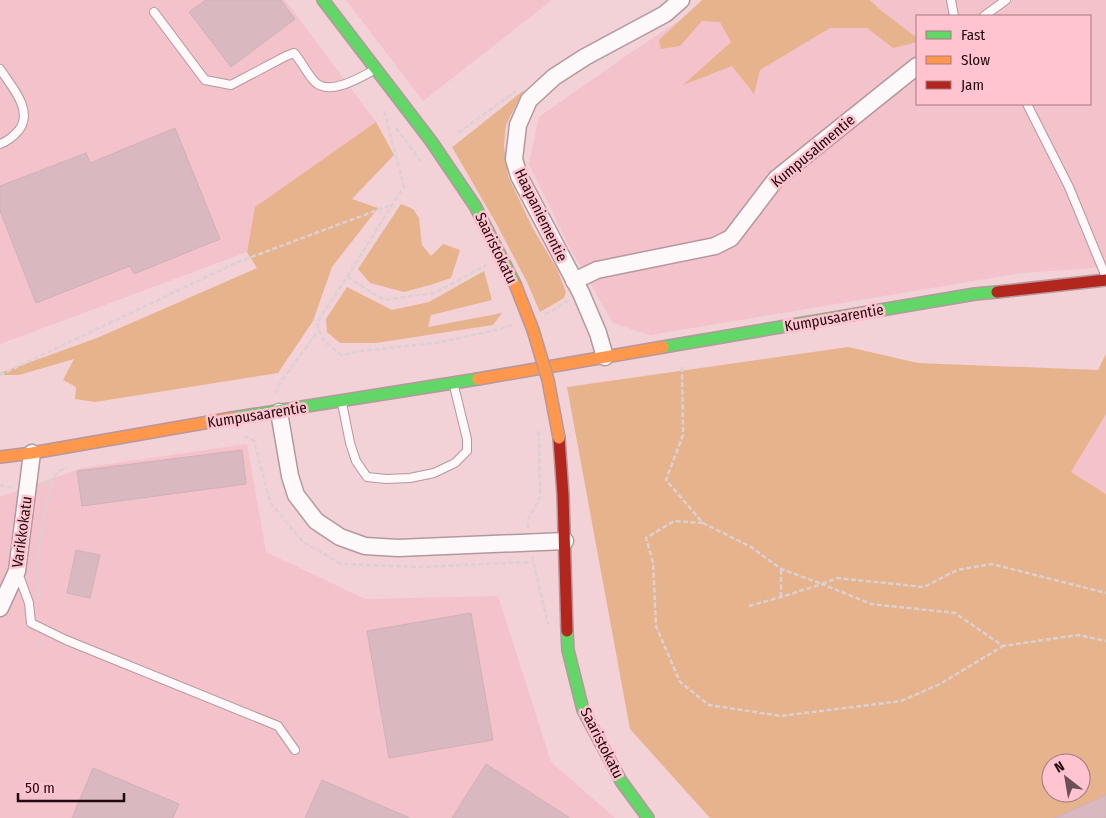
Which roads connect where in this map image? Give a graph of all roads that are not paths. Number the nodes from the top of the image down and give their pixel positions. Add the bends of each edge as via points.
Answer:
1 (323, 0) edge
2 (681, 0) edge
3 (951, 0) edge
4 (1006, 0) edge
5 (154, 12) dead end
6 (954, 15) edge
7 (985, 15) edge
8 (916, 67) edge
9 (0, 69) edge
10 (376, 69) junction
11 (1028, 105) edge
12 (0, 144) edge
13 (1106, 279) edge
14 (577, 287) junction
15 (605, 357) junction
16 (453, 384) junction
17 (341, 401) junction
18 (279, 412) junction
19 (32, 452) junction
20 (0, 457) edge
21 (564, 541) junction
22 (17, 571) junction
23 (0, 608) edge
24 (295, 750) dead end
25 (648, 818) edge

1 - 10 street, Saaristokatu
2 - 14 street, Haapaniementie via 665,14 554,77 529,100 518,125 514,159 519,176
3 - 6 lane
4 - 7 lane
5 - 10 lane via 205,80 231,85 294,54 316,83 325,86 335,87
8 - 14 street, Kumpusalmentie via 776,179 731,238 715,246 597,270
9 - 12 lane via 25,113 15,136
10 - 21 street, Saaristokatu, bridge via 475,206 515,284 548,380 559,438
11 - 13 lane via 1069,187
13 - 15 street, Kumpusaarentie via 975,294
14 - 15 street, Haapaniementie
15 - 16 street, Kumpusaarentie
16 - 17 street, Kumpusaarentie
16 - 17 lane via 467,451 455,463 434,473 410,478 367,477 356,461
17 - 18 street, Kumpusaarentie
18 - 19 street, Kumpusaarentie
18 - 21 street via 296,495 316,521 340,537 365,546 398,548
19 - 20 street, Kumpusaarentie
19 - 22 street, Varikkokatu
21 - 25 street, Saaristokatu via 568,650 583,710 621,781
22 - 23 street, Varikkokatu
22 - 24 lane via 29,603 31,623 278,726

